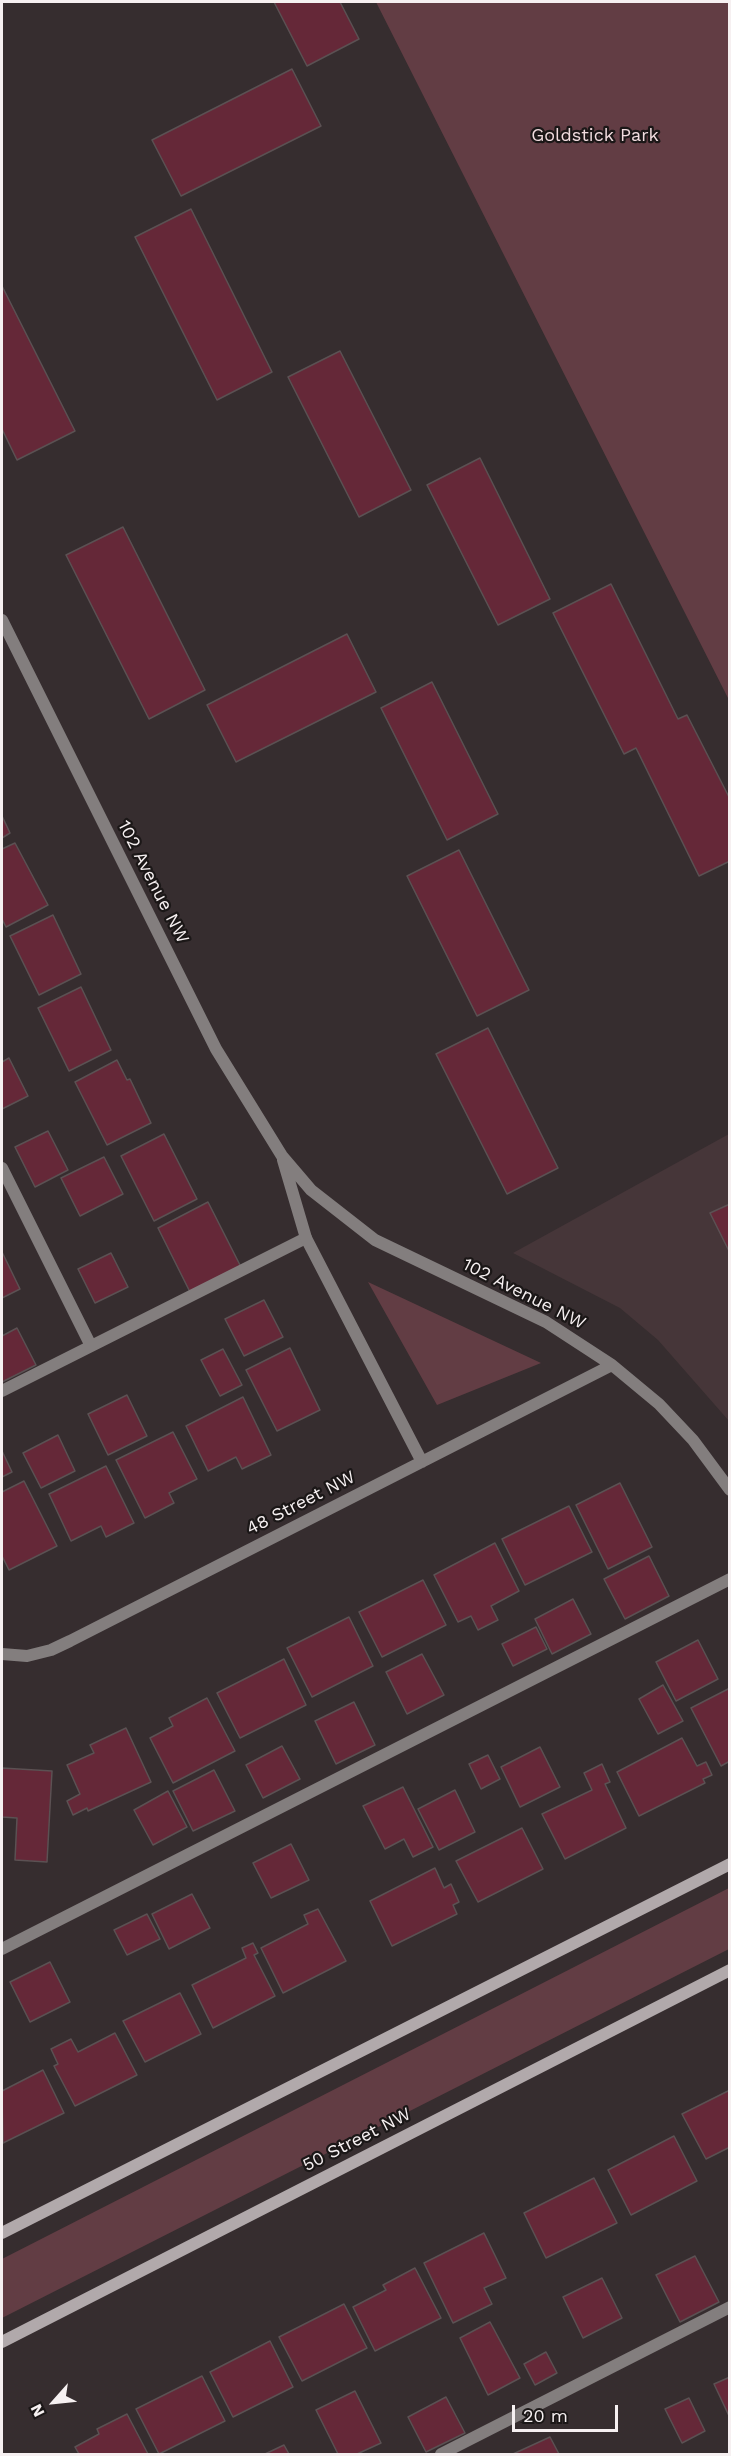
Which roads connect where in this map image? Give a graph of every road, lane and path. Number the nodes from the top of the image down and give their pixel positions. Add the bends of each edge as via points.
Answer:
1 (2, 620) edge
2 (282, 1156) junction
3 (2, 1168) edge
4 (306, 1238) junction
5 (90, 1344) junction
6 (612, 1365) junction
7 (2, 1391) edge
8 (422, 1462) junction
9 (729, 1490) edge
10 (729, 1579) edge
11 (2, 1653) edge
12 (729, 1864) edge
13 (2, 1949) edge
14 (729, 1970) edge
15 (2, 2233) edge
16 (729, 2307) edge
17 (2, 2342) edge
18 (441, 2454) edge

1 - 2 street, 102 Avenue NW via 216,1049
2 - 4 street, 102 Avenue NW
2 - 6 street, 102 Avenue NW via 311,1190 375,1240 546,1322
3 - 5 street
4 - 5 street
4 - 8 street, 102 Avenue NW
5 - 7 street
6 - 8 street, 48 Street NW
6 - 9 street, 102 Avenue NW via 659,1404 693,1440
8 - 11 street, 48 Street NW via 51,1650 27,1656
10 - 13 street
12 - 15 main road
14 - 17 main road, 50 Street NW
16 - 18 street

